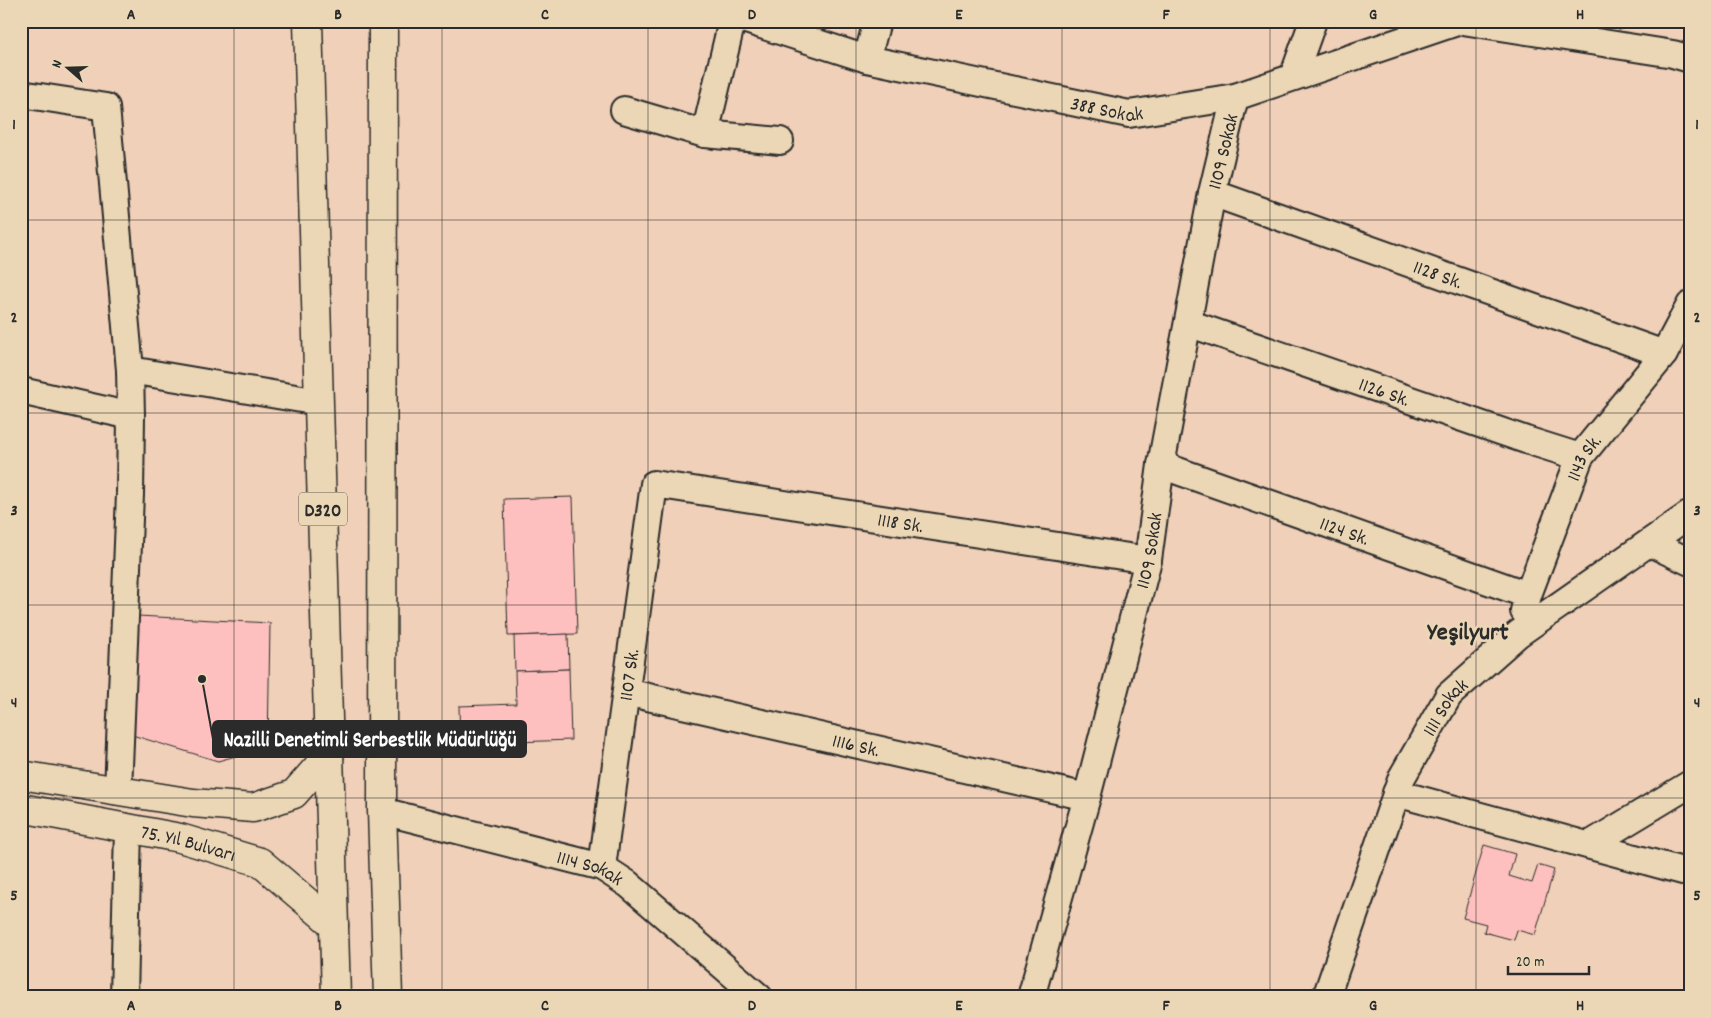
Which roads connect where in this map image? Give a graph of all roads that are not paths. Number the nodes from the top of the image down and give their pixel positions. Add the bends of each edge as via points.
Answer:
1 (308, 21) edge
2 (383, 21) edge
3 (732, 21) edge
4 (749, 21) edge
5 (877, 21) edge
6 (1314, 21) edge
7 (1471, 22) edge
8 (867, 59) junction
9 (1690, 59) edge
10 (1293, 77) junction
11 (21, 94) edge
12 (1235, 97) junction
13 (624, 110) dead end
14 (705, 134) junction
15 (780, 141) dead end
16 (1212, 193) junction
17 (1690, 305) edge
18 (1188, 323) junction
19 (1664, 354) junction
20 (130, 370) junction
21 (21, 391) edge
22 (320, 402) junction
23 (131, 416) junction
24 (1580, 457) junction
25 (1161, 465) junction
26 (654, 484) joint
27 (1690, 514) edge
28 (1650, 543) junction
29 (1148, 560) junction
30 (1690, 562) edge
31 (1528, 595) junction
32 (1518, 634) junction
33 (626, 692) junction
34 (330, 753) junction
35 (21, 775) edge
36 (1690, 784) edge
37 (118, 791) junction
38 (1396, 793) junction
39 (1087, 797) junction
40 (21, 808) edge
41 (382, 811) junction
42 (128, 828) junction
43 (1589, 846) junction
44 (602, 867) junction
45 (1690, 873) edge
46 (334, 925) junction
47 (124, 997) edge
48 (336, 997) edge
49 (388, 997) edge
50 (759, 997) edge
51 (1031, 997) edge
52 (1326, 997) edge

1 - 22 main road, D320
2 - 41 main road
3 - 14 street
4 - 8 street, 388 Sokak
5 - 8 street
6 - 10 street
7 - 9 street, 388 Sokak
7 - 10 street, 388 Sokak
8 - 12 street, 388 Sokak via 1129,114
10 - 12 street, 388 Sokak
11 - 20 street via 106,107
12 - 16 street, 1109 Sokak
13 - 14 street
14 - 15 street
16 - 18 street, 1109 Sokak
16 - 19 street, 1128 Sk.
17 - 19 street, 1143 Sk.
18 - 24 street, 1126 Sk.
18 - 25 street, 1109 Sokak
19 - 24 street, 1143 Sk.
20 - 22 street
20 - 23 street
21 - 23 street
22 - 34 main road, D320
23 - 37 street
24 - 31 street, 1143 Sk.
25 - 29 street, 1109 Sokak
25 - 31 street, 1124 Sk.
26 - 29 street, 1118 Sk.
26 - 33 street, 1107 Sk.
27 - 28 street, 1111 Sokak
28 - 30 street
28 - 32 street, 1111 Sokak
29 - 39 street, 1109 Sokak
31 - 32 street, 1143 Sk.
32 - 38 street, 1111 Sokak via 1449,695
33 - 39 street, 1116 Sk.
33 - 44 street, 1107 Sk.
34 - 37 main road, 75. Yıl Bulvarı via 294,794 254,808 193,803
34 - 46 main road, D320
35 - 37 main road, 75. Yıl Bulvarı
36 - 43 street
38 - 43 street
38 - 52 street, 1111 Sokak
39 - 51 street, 1109 Sokak
40 - 42 main road, 75. Yıl Bulvarı
41 - 44 street, 1114 Sokak
41 - 49 main road
42 - 46 main road, 75. Yıl Bulvarı via 180,838 260,862
42 - 47 street
43 - 45 street
44 - 50 street, 1114 Sokak via 628,884
46 - 48 main road, D320

